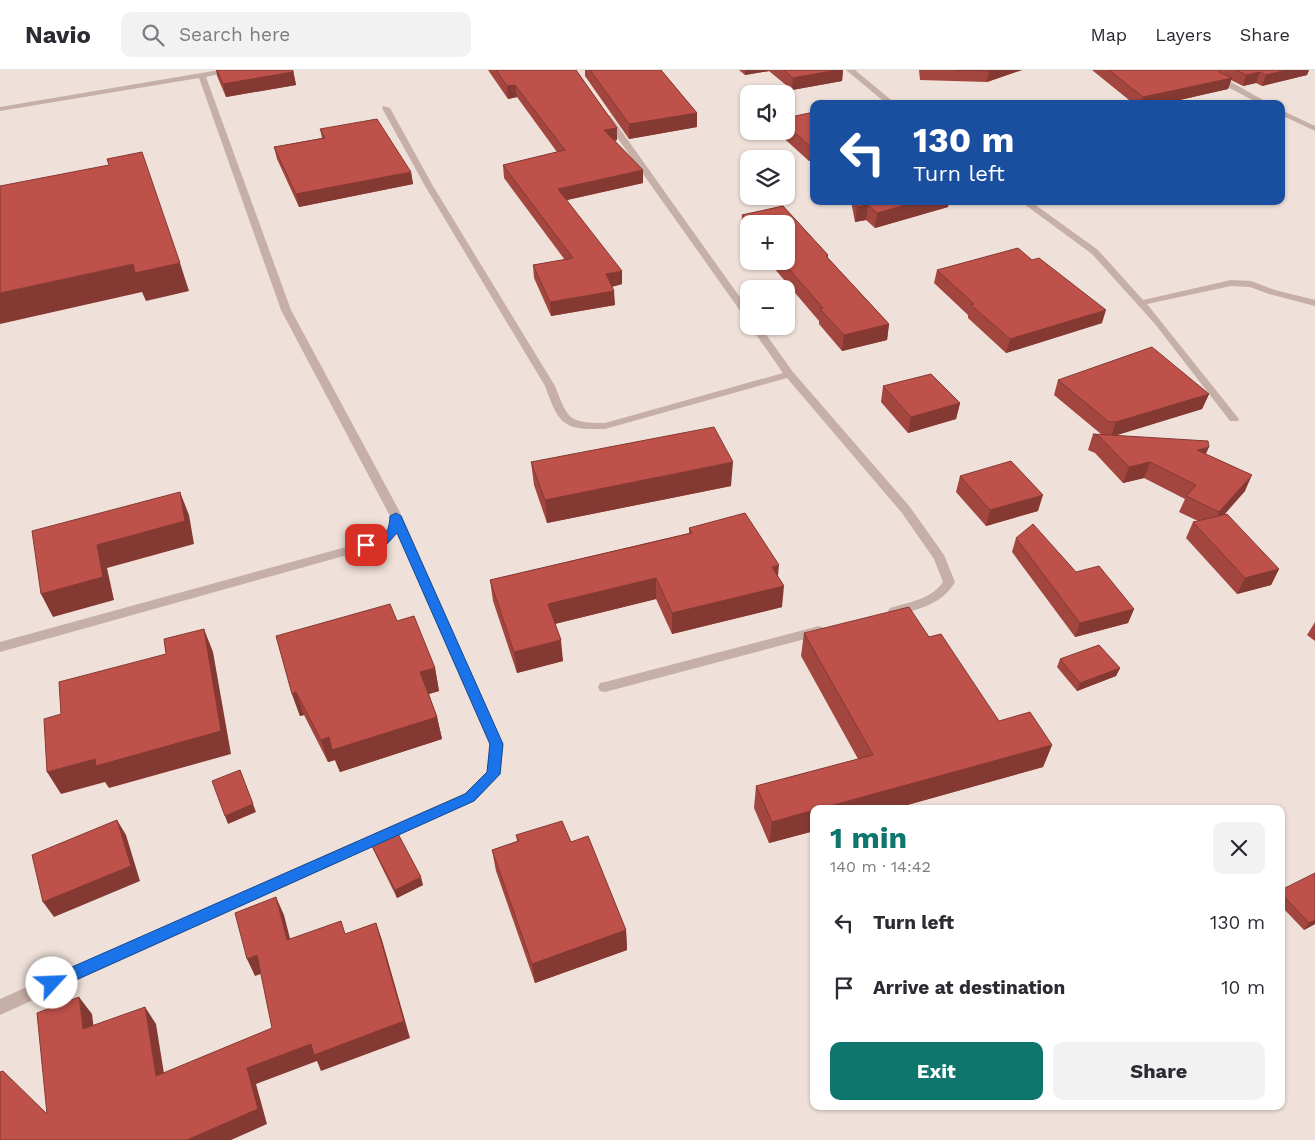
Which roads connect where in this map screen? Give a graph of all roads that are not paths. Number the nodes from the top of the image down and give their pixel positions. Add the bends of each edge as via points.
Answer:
1 (232, 70) edge
2 (850, 70) edge
3 (202, 75) junction
4 (1218, 79) edge
5 (887, 100) edge
6 (1258, 100) edge
7 (0, 108) edge
8 (386, 108) dead end
9 (602, 110) edge
10 (1285, 114) edge
11 (1315, 129) edge
12 (1030, 205) edge
13 (1141, 303) junction
14 (1315, 303) edge
15 (740, 304) edge
16 (761, 335) edge
17 (789, 374) junction
18 (1234, 418) dead end
19 (396, 516) junction
20 (880, 615) edge
21 (833, 627) edge
22 (0, 647) edge
23 (605, 687) dead end
24 (0, 1007) edge

1 - 3 street
2 - 5 street
3 - 7 street
3 - 19 street via 286,310
4 - 6 street
8 - 17 street via 429,186 550,386 562,418 583,426 605,426
9 - 15 street
10 - 11 street
12 - 13 street via 1095,252
13 - 14 street via 1231,283 1252,284
13 - 18 street
16 - 17 street
17 - 20 street via 906,510 945,568 950,582 930,601
19 - 22 street via 395,528 383,541
19 - 24 street via 496,744 494,774 470,798
21 - 23 street

